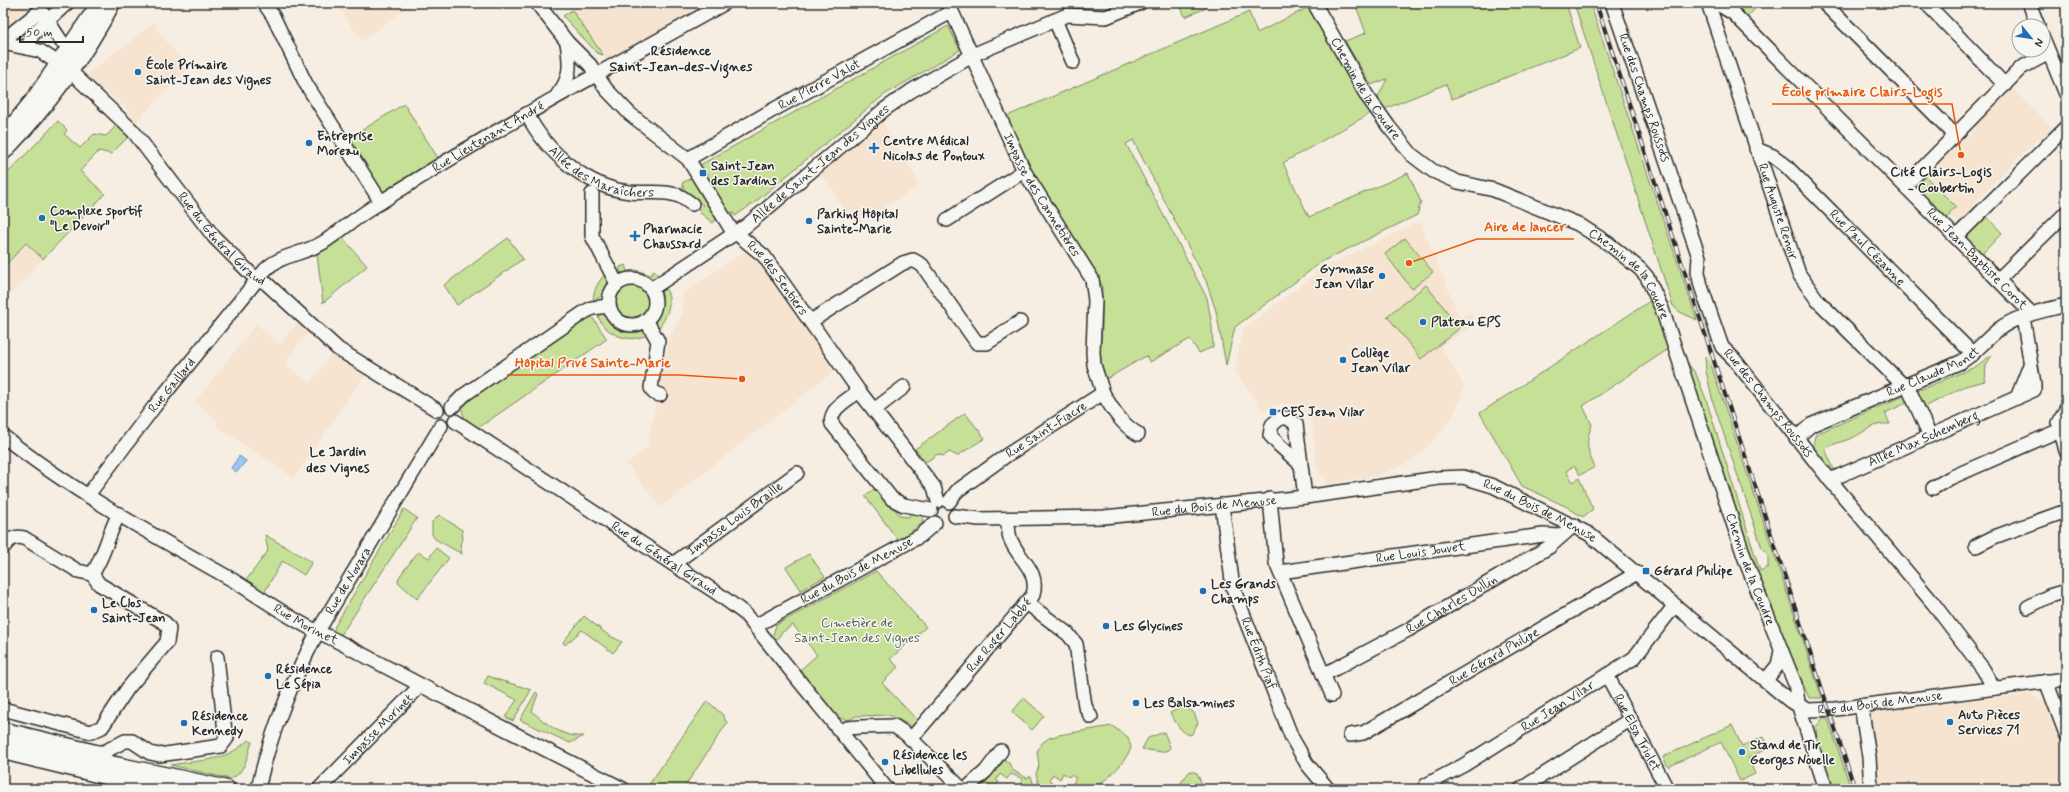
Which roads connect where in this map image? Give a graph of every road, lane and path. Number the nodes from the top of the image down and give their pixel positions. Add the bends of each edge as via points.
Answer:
1 (66, 3) edge
2 (100, 3) edge
3 (112, 3) edge
4 (264, 3) edge
5 (537, 3) edge
6 (725, 3) edge
7 (1140, 3) edge
8 (1314, 3) edge
9 (1612, 3) edge
10 (1708, 3) edge
11 (1716, 3) edge
12 (1824, 3) edge
13 (1926, 3) edge
14 (2029, 3) edge
15 (950, 8) edge
16 (41, 11) edge
17 (2035, 18) edge
18 (1055, 20) junction
19 (61, 41) dead end
20 (567, 42) junction
21 (4, 43) edge
22 (28, 48) junction
23 (972, 56) junction
24 (2038, 58) edge
25 (2051, 58) edge
26 (1073, 62) dead end
27 (65, 67) junction
28 (597, 74) junction
29 (2006, 84) junction
30 (2066, 94) edge
31 (555, 98) junction
32 (527, 114) junction
33 (2066, 127) edge
34 (1956, 135) junction
35 (3, 138) edge
36 (1756, 149) junction
37 (3, 152) edge
38 (688, 159) junction
39 (1024, 171) junction
40 (1905, 186) junction
41 (592, 194) dead end
42 (381, 202) junction
43 (692, 204) dead end
44 (2066, 213) edge
45 (947, 220) dead end
46 (735, 233) junction
47 (1956, 237) junction
48 (258, 278) junction
49 (1998, 280) junction
50 (617, 284) junction
51 (651, 289) junction
52 (2066, 305) edge
53 (609, 306) junction
54 (2026, 316) junction
55 (646, 320) junction
56 (811, 321) junction
57 (1020, 322) dead end
58 (1973, 354) junction
59 (1905, 386) junction
60 (904, 387) dead end
61 (859, 391) junction
62 (1103, 393) junction
63 (660, 394) dead end
64 (452, 407) junction
65 (2066, 409) edge
66 (437, 410) junction
67 (874, 410) junction
68 (455, 421) junction
69 (441, 426) junction
70 (2060, 430) junction
71 (1138, 434) dead end
72 (3, 436) edge
73 (1930, 436) junction
74 (1796, 438) junction
75 (2066, 451) edge
76 (1299, 463) dead end
77 (797, 473) dead end
78 (1830, 480) junction
79 (1933, 488) dead end
80 (88, 495) junction
81 (1305, 497) junction
82 (1270, 500) junction
83 (939, 504) junction
84 (1222, 505) junction
85 (2066, 511) edge
86 (119, 514) junction
87 (955, 516) junction
88 (1008, 518) junction
89 (935, 523) junction
90 (1574, 525) junction
91 (1561, 536) junction
92 (1976, 546) dead end
93 (3, 548) edge
94 (673, 564) junction
95 (1280, 572) junction
96 (92, 574) junction
97 (1637, 574) junction
98 (2066, 591) edge
99 (1027, 603) junction
100 (1675, 605) junction
101 (2028, 607) dead end
102 (755, 626) junction
103 (318, 631) junction
104 (1781, 651) junction
105 (217, 657) dead end
106 (1790, 671) junction
107 (1323, 675) junction
108 (1607, 675) junction
109 (2066, 679) edge
110 (1766, 680) junction
111 (2046, 681) junction
112 (420, 686) junction
113 (1776, 688) junction
114 (1994, 688) junction
115 (1332, 695) dead end
116 (1861, 706) junction
117 (1799, 707) junction
118 (3, 708) edge
119 (1091, 717) dead end
120 (1631, 719) junction
121 (3, 729) edge
122 (842, 732) junction
123 (2066, 734) edge
124 (1350, 735) dead end
125 (3, 739) edge
126 (911, 739) junction
127 (3, 751) edge
128 (1001, 751) dead end
129 (152, 787) edge
130 (168, 789) edge
131 (227, 789) edge
132 (258, 789) edge
133 (319, 789) edge
134 (623, 789) edge
135 (887, 789) edge
136 (962, 789) edge
137 (966, 789) edge
138 (1328, 789) edge
139 (1424, 789) edge
140 (1521, 789) edge
141 (1667, 789) edge
142 (1826, 789) edge
143 (1871, 789) edge

1 - 16 street
2 - 27 main road
3 - 27 main road
4 - 42 street via 273,16 306,84
5 - 20 street, Rue des Sentiers
6 - 28 street, Rue Lieutenant André
7 - 18 street, Allée de Saint-Jean des Vignes via 1106,17 1067,15
8 - 104 street, Chemin de la Coudre via 1367,96 1417,159 1433,171 1458,182 1494,190 1578,224 1608,244 1647,276 1662,309 1746,562
9 - 74 street, Rue des Champs Roussots via 1699,257 1698,272 1701,286 1722,347
10 - 36 street, Rue Auguste Renoir
11 - 40 street, Rue Jean-Baptiste Corot via 1733,14
12 - 34 street
13 - 29 street
14 - 17 street
15 - 23 street, Impasse des Cannetières
15 - 38 street, Rue Pierre Valot
16 - 19 street
16 - 21 street, Rue du Général Giraud via 12,33
16 - 22 street
18 - 23 street, Allée de Saint-Jean des Vignes
18 - 26 street
20 - 28 street, Rue des Sentiers
20 - 31 street via 569,76
21 - 22 street, Rue du Général Giraud
22 - 27 street, Rue du Général Giraud via 46,53
23 - 39 street, Impasse des Cannetières
23 - 46 street, Allée de Saint-Jean des Vignes via 885,109
24 - 29 street via 2028,63
25 - 30 street
27 - 35 main road
27 - 37 main road via 31,122
27 - 48 street, Rue du Général Giraud via 133,131 214,237
28 - 31 street, Rue Lieutenant André
28 - 38 street, Rue des Sentiers via 606,89 630,114
29 - 34 street
31 - 32 street, Rue Lieutenant André
32 - 42 street, Rue Lieutenant André
32 - 43 street, Allée des Maraîchers via 535,129 554,150 574,169 596,183 632,193 676,194
33 - 47 street
34 - 40 street
36 - 58 street, Rue Paul Cézanne via 1773,156 1785,165
36 - 59 street, Rue Auguste Renoir via 1794,263 1805,284 1818,301
38 - 46 street, Rue des Sentiers
39 - 45 street
39 - 62 street, Impasse des Cannetières via 1092,279 1096,300 1094,365
40 - 47 street, Rue Jean-Baptiste Corot
41 - 50 street via 592,236
42 - 48 street, Rue Lieutenant André via 322,243 276,261
44 - 49 street
46 - 51 street, Allée de Saint-Jean des Vignes
46 - 56 street, Rue des Sentiers via 760,252
47 - 49 street, Rue Jean-Baptiste Corot
48 - 66 street, Rue du Général Giraud via 338,349
48 - 80 street, Rue Gaillard via 154,407
49 - 54 street, Rue Jean-Baptiste Corot via 2027,309
50 - 51 street via 631,278 639,280
50 - 53 street via 610,294
51 - 55 street via 655,302 651,315
52 - 54 street, Rue Claude Monet
53 - 55 street via 616,320 623,324 639,324
53 - 64 street via 592,308 583,313 464,395
54 - 58 street, Rue Claude Monet via 2015,319 1997,331
54 - 73 street, Allée Max Schemberg via 2030,365 2017,398
55 - 63 street via 658,341 651,388 654,393
56 - 57 street via 903,263 913,260 922,265 974,348 987,343
56 - 61 street, Rue des Sentiers
58 - 59 street, Rue Claude Monet via 1961,362
59 - 73 street
59 - 74 street, Rue Claude Monet via 1810,425
60 - 67 street
61 - 67 street, Rue des Sentiers
61 - 83 street via 833,411 832,424 892,499 904,504
62 - 71 street via 1116,415 1129,429
62 - 83 street, Rue Saint-Fiacre via 1009,454
64 - 66 street via 442,406
64 - 68 street via 456,415
65 - 70 street via 2060,418
66 - 69 street via 435,417
67 - 83 street, Rue des Sentiers via 934,487
68 - 69 street via 450,426
68 - 94 street, Rue du Général Giraud
69 - 103 street, Rue de Novara
70 - 75 street
70 - 79 street via 1950,478
72 - 80 street, Rue Morinet via 35,462
73 - 78 street, Allée Max Schemberg
74 - 78 street, Rue des Champs Roussots
76 - 81 street
77 - 94 street, Impasse Louis Braille
78 - 114 street, Rue des Champs Roussots via 1933,603 1984,669
80 - 86 street, Rue Morinet
81 - 82 street, Rue du Bois de Menuse
81 - 90 street, Rue du Bois de Menuse via 1439,478 1463,477 1493,486
82 - 84 street, Rue du Bois de Menuse
82 - 95 street via 1274,556
83 - 87 street via 955,509
83 - 89 street via 932,519
84 - 88 street, Rue du Bois de Menuse via 1104,517
84 - 138 street, Rue Édith Piaf via 1233,588 1292,738 1307,764
85 - 92 street
86 - 96 street via 98,566
86 - 103 street, Rue Morinet
87 - 88 street, Rue du Bois de Menuse via 979,519
87 - 89 street via 944,526
88 - 99 street, Rue Roger Labbé via 1010,538 1033,573 1035,588
89 - 102 street, Rue du Bois de Menuse via 920,536
90 - 91 street, Rue Charles Dullin
90 - 97 street, Rue du Bois de Menuse via 1589,534
91 - 95 street, Rue Louis Jouvet via 1543,535
91 - 107 street, Rue Charles Dullin via 1549,547 1422,622
93 - 96 street via 15,537 24,538 78,571
94 - 102 street, Rue du Général Giraud via 731,602
95 - 107 street
96 - 118 street via 99,584 165,623 169,628 167,642 128,688 102,727 97,730 91,732
97 - 100 street, Rue du Bois de Menuse
97 - 124 street, Rue Gérard Philipe via 1363,733
98 - 101 street
99 - 119 street via 1068,634 1076,644 1085,706
99 - 126 street, Rue Roger Labbé
100 - 108 street, Rue Jean Vilar via 1640,653
100 - 110 street, Rue du Bois de Menuse
102 - 122 street, Rue du Général Giraud
103 - 112 street, Rue Morinet
103 - 132 street, Rue de Novara via 280,712 267,750
104 - 106 street, Chemin de la Coudre
104 - 110 street via 1778,665
105 - 121 street via 227,738 221,746 159,755 150,753 132,741 125,741 104,752 98,752
106 - 113 street
106 - 117 street, Chemin de la Coudre
107 - 115 street
108 - 120 street, Rue Elsa Triolet
108 - 139 street, Rue Jean Vilar via 1464,765 1426,785
109 - 111 street, Rue du Bois de Menuse
110 - 113 street, Rue du Bois de Menuse
111 - 114 street, Rue du Bois de Menuse
111 - 123 street
112 - 133 street, Impasse Morinet
112 - 134 street, Rue Morinet
113 - 117 street, Rue du Bois de Menuse
114 - 116 street, Rue du Bois de Menuse
116 - 117 street, Rue du Bois de Menuse via 1816,711
116 - 143 street
117 - 142 street, Chemin de la Coudre
120 - 140 street
120 - 141 street, Rue Elsa Triolet
122 - 126 street via 847,728 888,725
122 - 135 street, Rue du Général Giraud
125 - 131 main road via 87,760
126 - 136 street
127 - 129 main road
128 - 137 street via 986,771
129 - 130 main road

